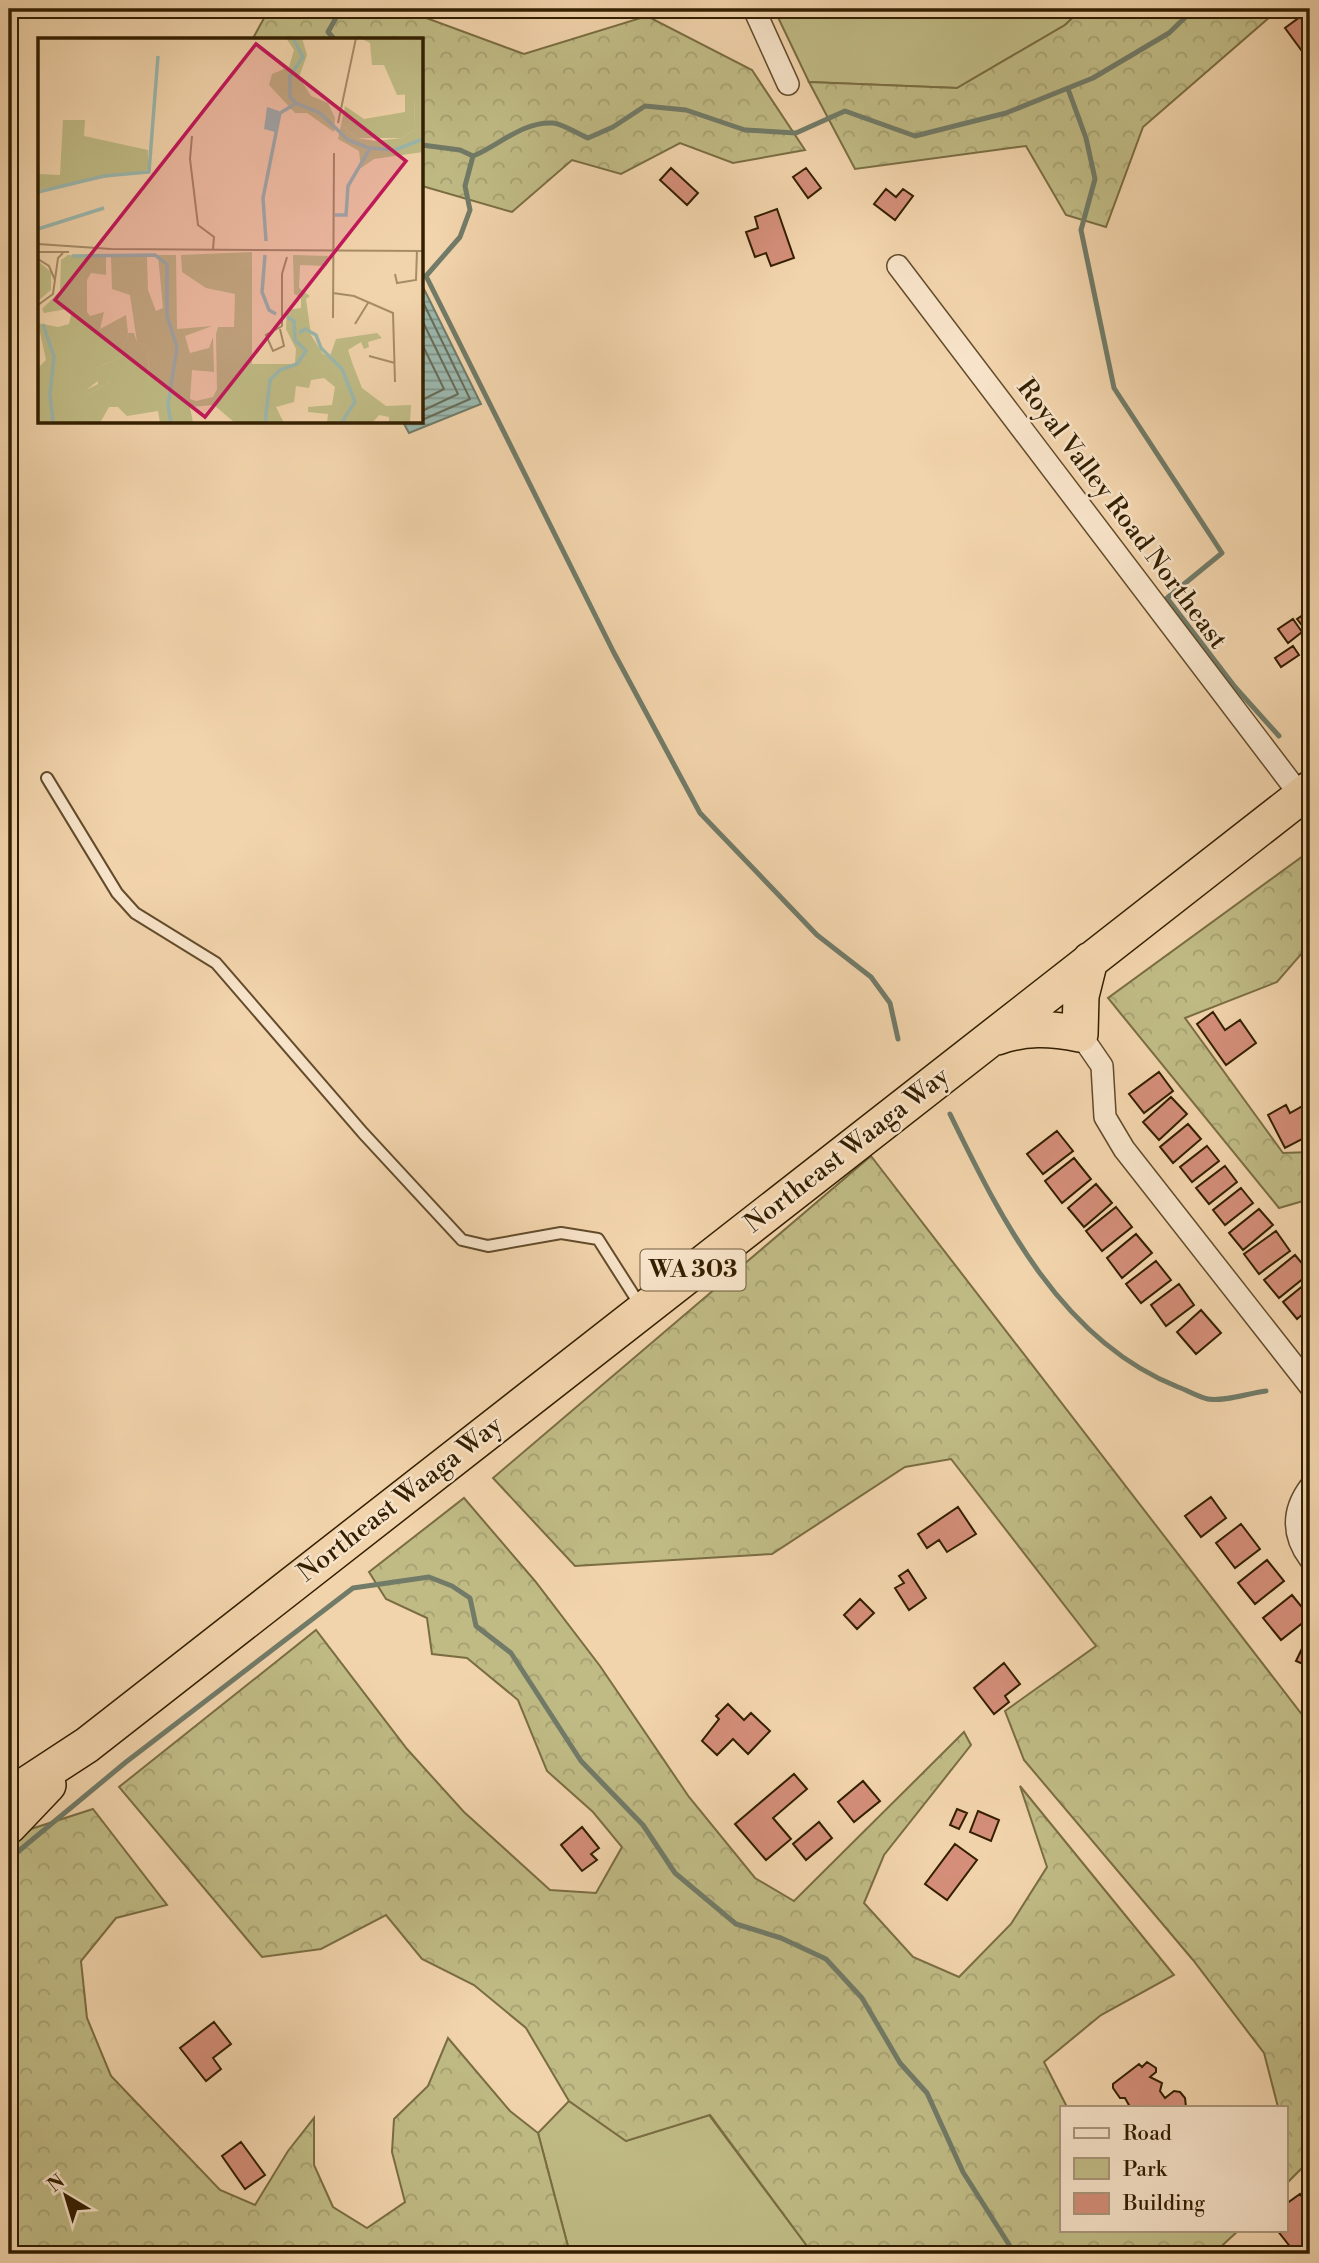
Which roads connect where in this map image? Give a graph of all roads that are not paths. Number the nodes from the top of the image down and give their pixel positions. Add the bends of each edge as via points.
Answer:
1 (754, 9) edge
2 (788, 85) dead end
3 (898, 266) dead end
4 (47, 778) dead end
5 (1307, 798) edge
6 (1090, 960) junction
7 (1080, 1034) junction
8 (990, 1039) junction
9 (643, 1309) junction
10 (1310, 1386) edge
11 (1310, 1487) edge
12 (1310, 1559) edge
13 (87, 1745) junction
14 (9, 1796) edge
15 (9, 1826) edge

1 - 2 street
3 - 5 street, Royal Valley Road Northeast
4 - 9 lane via 117,892 135,913 216,962 462,1240 488,1246 561,1233 597,1239
5 - 6 highway, Northeast Waaga Way / WA 303
6 - 7 highway via 1081,996
6 - 8 highway, Northeast Waaga Way / WA 303
7 - 8 highway via 1039,1028
7 - 10 street via 1102,1066 1105,1117 1124,1149
8 - 9 highway, Northeast Waaga Way / WA 303
9 - 13 highway, Northeast Waaga Way / WA 303
11 - 12 street via 1298,1508 1295,1526
13 - 14 highway, WA 303
13 - 15 highway, WA 303

